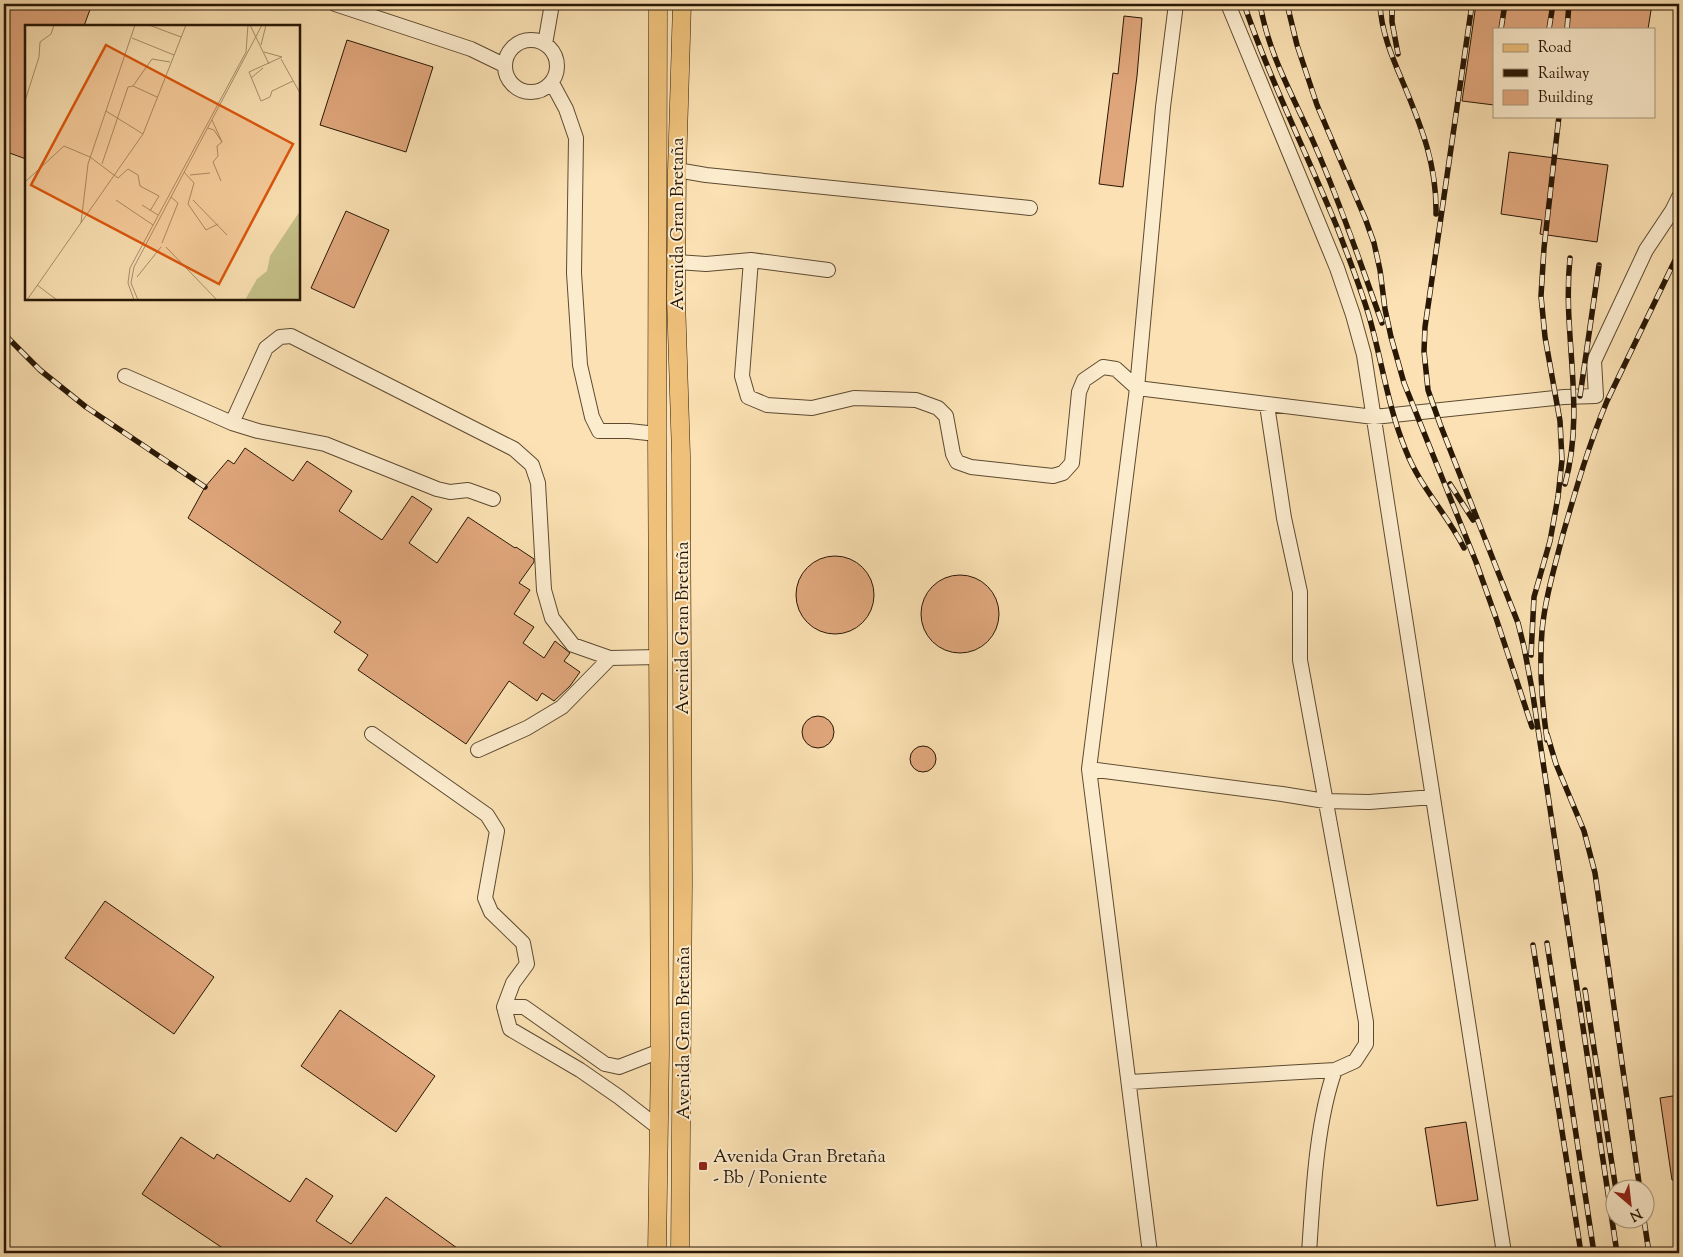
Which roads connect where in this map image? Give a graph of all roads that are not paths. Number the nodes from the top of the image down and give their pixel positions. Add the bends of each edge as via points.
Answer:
1 (335, 4) edge
2 (552, 4) edge
3 (658, 4) edge
4 (682, 4) edge
5 (1176, 4) edge
6 (1228, 4) edge
7 (545, 44) junction
8 (504, 65) junction
9 (552, 83) junction
10 (677, 170) junction
11 (1679, 197) edge
12 (1030, 208) dead end
13 (751, 260) junction
14 (677, 262) junction
15 (828, 270) dead end
16 (124, 376) dead end
17 (1137, 388) junction
18 (1267, 405) junction
19 (1374, 417) junction
20 (232, 423) junction
21 (657, 434) junction
22 (493, 499) dead end
23 (658, 657) junction
24 (610, 658) junction
25 (372, 734) dead end
26 (478, 750) dead end
27 (1089, 769) junction
28 (1433, 797) junction
29 (1325, 801) junction
30 (504, 1007) junction
31 (660, 1051) junction
32 (586, 1052) junction
33 (580, 1070) junction
34 (1335, 1070) junction
35 (1130, 1082) junction
36 (659, 1128) junction
37 (657, 1253) edge
38 (680, 1253) edge
39 (1150, 1253) edge
40 (1309, 1253) edge
41 (1504, 1253) edge

1 - 8 lane via 471,49
2 - 7 lane
3 - 21 main road, Avenida Gran Bretaña
4 - 10 main road, Avenida Gran Bretaña
5 - 17 lane via 1163,107
6 - 19 lane via 1337,268 1364,355
7 - 8 lane via 535,40 523,41 506,55
7 - 9 lane via 557,62
8 - 9 lane via 512,86 521,92 543,90
9 - 21 lane via 576,138 574,273 580,365 592,417 599,430
10 - 12 lane
10 - 14 main road, Avenida Gran Bretaña
11 - 19 lane via 1646,250 1594,361 1596,396
13 - 14 lane via 706,264
13 - 15 lane
13 - 17 lane via 742,376 748,397 766,405 812,408 854,398 916,400 938,408 946,416 957,462 971,468 1053,476 1063,474 1072,463 1078,392 1084,380 1103,367 1116,369
14 - 38 main road, Avenida Gran Bretaña via 684,892
16 - 20 lane
17 - 18 lane
17 - 27 lane
18 - 19 lane
18 - 29 lane via 1284,518 1300,592 1300,660
19 - 28 lane
20 - 22 lane via 325,444 437,489 450,492 468,490
20 - 24 lane via 266,348 280,337 291,336 514,449 532,465 538,482 544,590 552,618 573,645
21 - 23 main road, Avenida Gran Bretaña
23 - 24 lane
23 - 31 main road, Avenida Gran Bretaña
24 - 26 lane via 562,707 527,728
25 - 30 lane via 487,815 497,831 485,898 491,912 523,943 527,964 513,983
27 - 29 lane
27 - 35 lane
28 - 29 lane via 1369,802
28 - 41 lane
29 - 34 lane via 1366,1022 1366,1044 1355,1061
30 - 32 lane via 524,1007
30 - 33 lane via 510,1029
31 - 32 lane via 619,1067 605,1064
31 - 36 main road, Avenida Gran Bretaña
32 - 33 lane
33 - 36 lane
34 - 35 lane
34 - 40 lane via 1328,1091 1317,1162
35 - 39 lane
36 - 37 main road, Avenida Gran Bretaña

